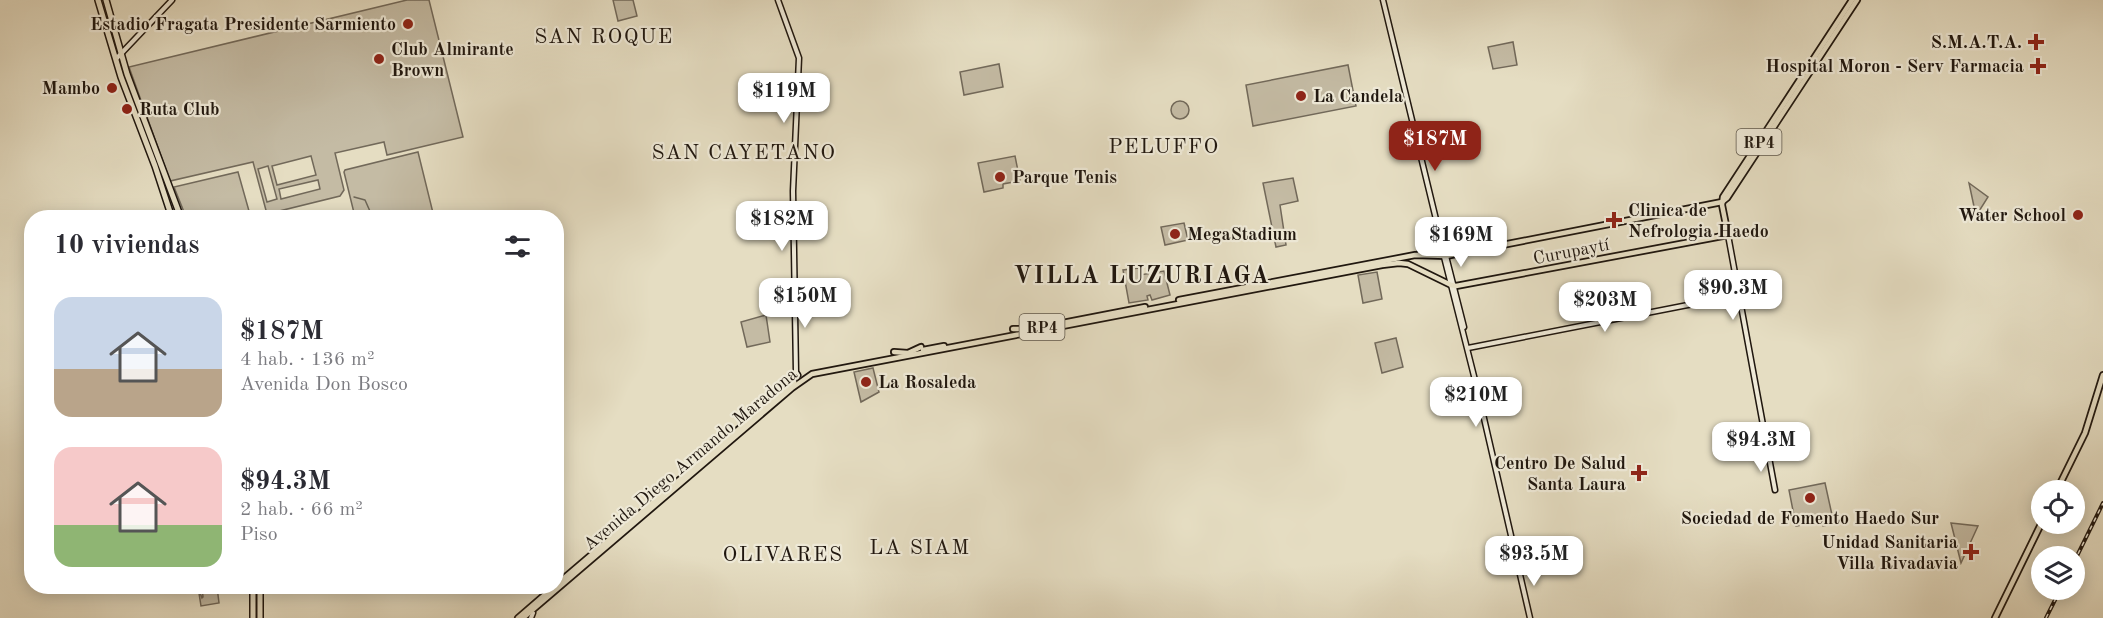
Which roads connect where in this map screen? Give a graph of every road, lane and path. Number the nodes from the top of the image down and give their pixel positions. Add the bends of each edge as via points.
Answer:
1 (98, 0) edge
2 (106, 0) edge
3 (172, 0) edge
4 (778, 0) edge
5 (1383, 0) edge
6 (1852, 0) edge
7 (1857, 0) edge
8 (123, 54) junction
9 (116, 59) junction
10 (170, 185) junction
11 (162, 188) junction
12 (1722, 202) junction
13 (169, 210) edge
14 (178, 210) edge
15 (1728, 235) junction
16 (1441, 239) junction
17 (1415, 255) junction
18 (1445, 257) junction
19 (1311, 275) junction
20 (1293, 285) dead end
21 (1452, 286) junction
22 (1254, 288) junction
23 (1739, 295) junction
24 (1097, 313) dead end
25 (1072, 321) junction
26 (1013, 329) dead end
27 (1032, 329) junction
28 (1008, 336) junction
29 (988, 343) dead end
30 (921, 347) dead end
31 (1468, 348) junction
32 (894, 352) dead end
33 (908, 352) junction
34 (798, 375) dead end
35 (2103, 375) edge
36 (2062, 480) edge
37 (672, 483) dead end
38 (1775, 490) dead end
39 (653, 503) junction
40 (2036, 534) edge
41 (564, 578) edge
42 (564, 584) edge
43 (253, 594) edge
44 (260, 594) edge
45 (547, 594) edge
46 (552, 594) edge
47 (537, 607) junction
48 (524, 616) edge
49 (532, 616) edge
50 (253, 618) edge
51 (260, 618) edge
52 (518, 618) edge
53 (1530, 618) edge
54 (1995, 618) edge

1 - 9 highway
2 - 8 highway
3 - 8 main road
4 - 34 main road via 799,58 793,191
5 - 16 main road
6 - 12 main road, RP4
7 - 12 main road, RP4
8 - 9 main road
8 - 10 highway
9 - 11 highway
10 - 11 main road
10 - 14 highway
11 - 13 highway
12 - 15 main road
12 - 18 main road, RP4
15 - 21 main road, Curupaytí
15 - 23 main road
16 - 17 main road via 1436,248
16 - 18 main road
17 - 18 main road, Avenida Diego Armando Maradona / RP4
17 - 19 main road, Avenida Diego Armando Maradona / RP4
18 - 21 main road
19 - 20 main road
19 - 21 main road, Avenida Diego Armando Maradona / RP4 via 1399,263
19 - 22 main road, Avenida Diego Armando Maradona / RP4
21 - 31 main road
22 - 25 main road, Avenida Diego Armando Maradona / RP4 via 1214,292
22 - 28 main road, Avenida Diego Armando Maradona / RP4
23 - 31 main road
23 - 38 main road
24 - 25 main road
25 - 27 main road, Avenida Diego Armando Maradona / RP4
26 - 27 main road
27 - 33 main road, Avenida Diego Armando Maradona / RP4
28 - 29 main road
28 - 42 main road, Avenida Diego Armando Maradona / RP4 via 807,377
30 - 33 main road
31 - 53 main road
32 - 33 main road
33 - 39 main road, Avenida Diego Armando Maradona / RP4 via 801,377
35 - 36 main road via 2085,433
37 - 39 main road
39 - 41 main road, Avenida Diego Armando Maradona / RP4
40 - 54 main road
43 - 50 highway
44 - 51 highway
45 - 48 main road, Avenida Diego Armando Maradona / RP4
46 - 47 main road, Avenida Diego Armando Maradona / RP4
47 - 48 main road, Avenida Diego Armando Maradona / RP4
47 - 49 main road
48 - 52 main road, Avenida Diego Armando Maradona / RP4

